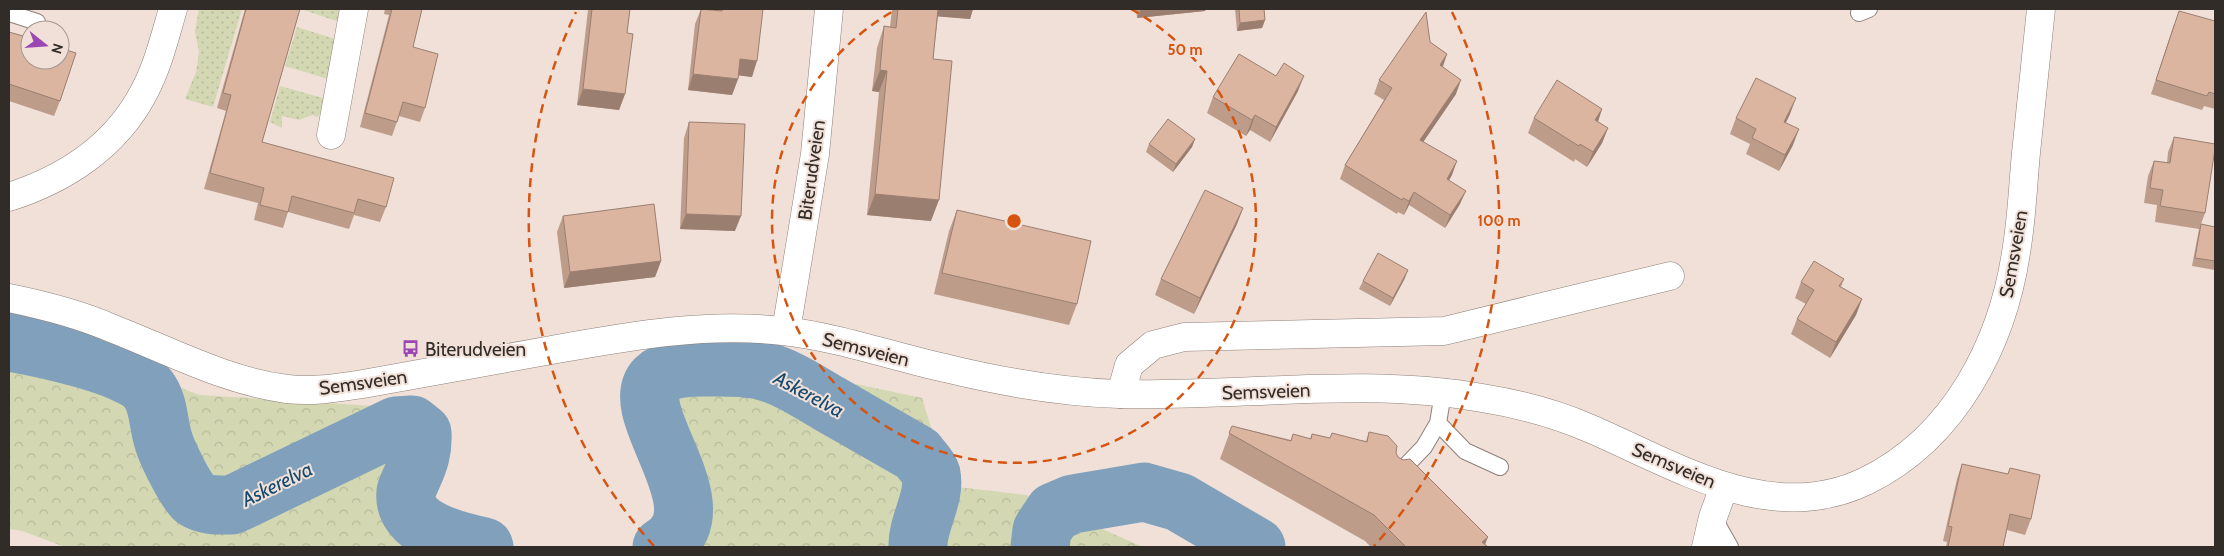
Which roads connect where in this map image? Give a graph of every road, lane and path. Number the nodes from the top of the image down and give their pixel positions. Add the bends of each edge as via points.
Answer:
1 (173, 9) edge
2 (354, 9) edge
3 (829, 9) edge
4 (2041, 9) edge
5 (9, 13) edge
6 (31, 20) edge
7 (331, 135) dead end
8 (9, 197) edge
9 (1670, 276) dead end
10 (9, 298) edge
11 (786, 331) junction
12 (1443, 393) junction
13 (1120, 394) junction
14 (1438, 423) junction
15 (1500, 466) dead end
16 (1396, 476) edge
17 (1724, 487) junction
18 (1713, 517) junction
19 (1706, 547) edge
20 (1730, 547) edge

1 - 8 main road via 144,92 124,122 99,150 72,170 38,188
2 - 7 main road
3 - 11 main road, Biterudveien via 815,154
4 - 17 main road, Semsveien via 2017,249 1994,338 1970,385 1926,440 1893,466 1862,483 1824,494 1791,497 1758,496
5 - 6 lane
9 - 13 main road via 1444,331 1184,337 1152,345 1129,365
10 - 11 main road, Semsveien via 108,326 254,383 288,389 322,390 362,384 638,334 687,329
11 - 13 main road, Semsveien via 1004,381 1060,390
12 - 13 main road, Semsveien via 1322,389
12 - 14 lane
12 - 17 main road, Semsveien via 1477,397 1551,414 1586,426
14 - 15 lane via 1465,452
14 - 16 lane via 1424,447
17 - 18 main road, Semsveien
18 - 19 main road, Semsveien
18 - 20 lane

